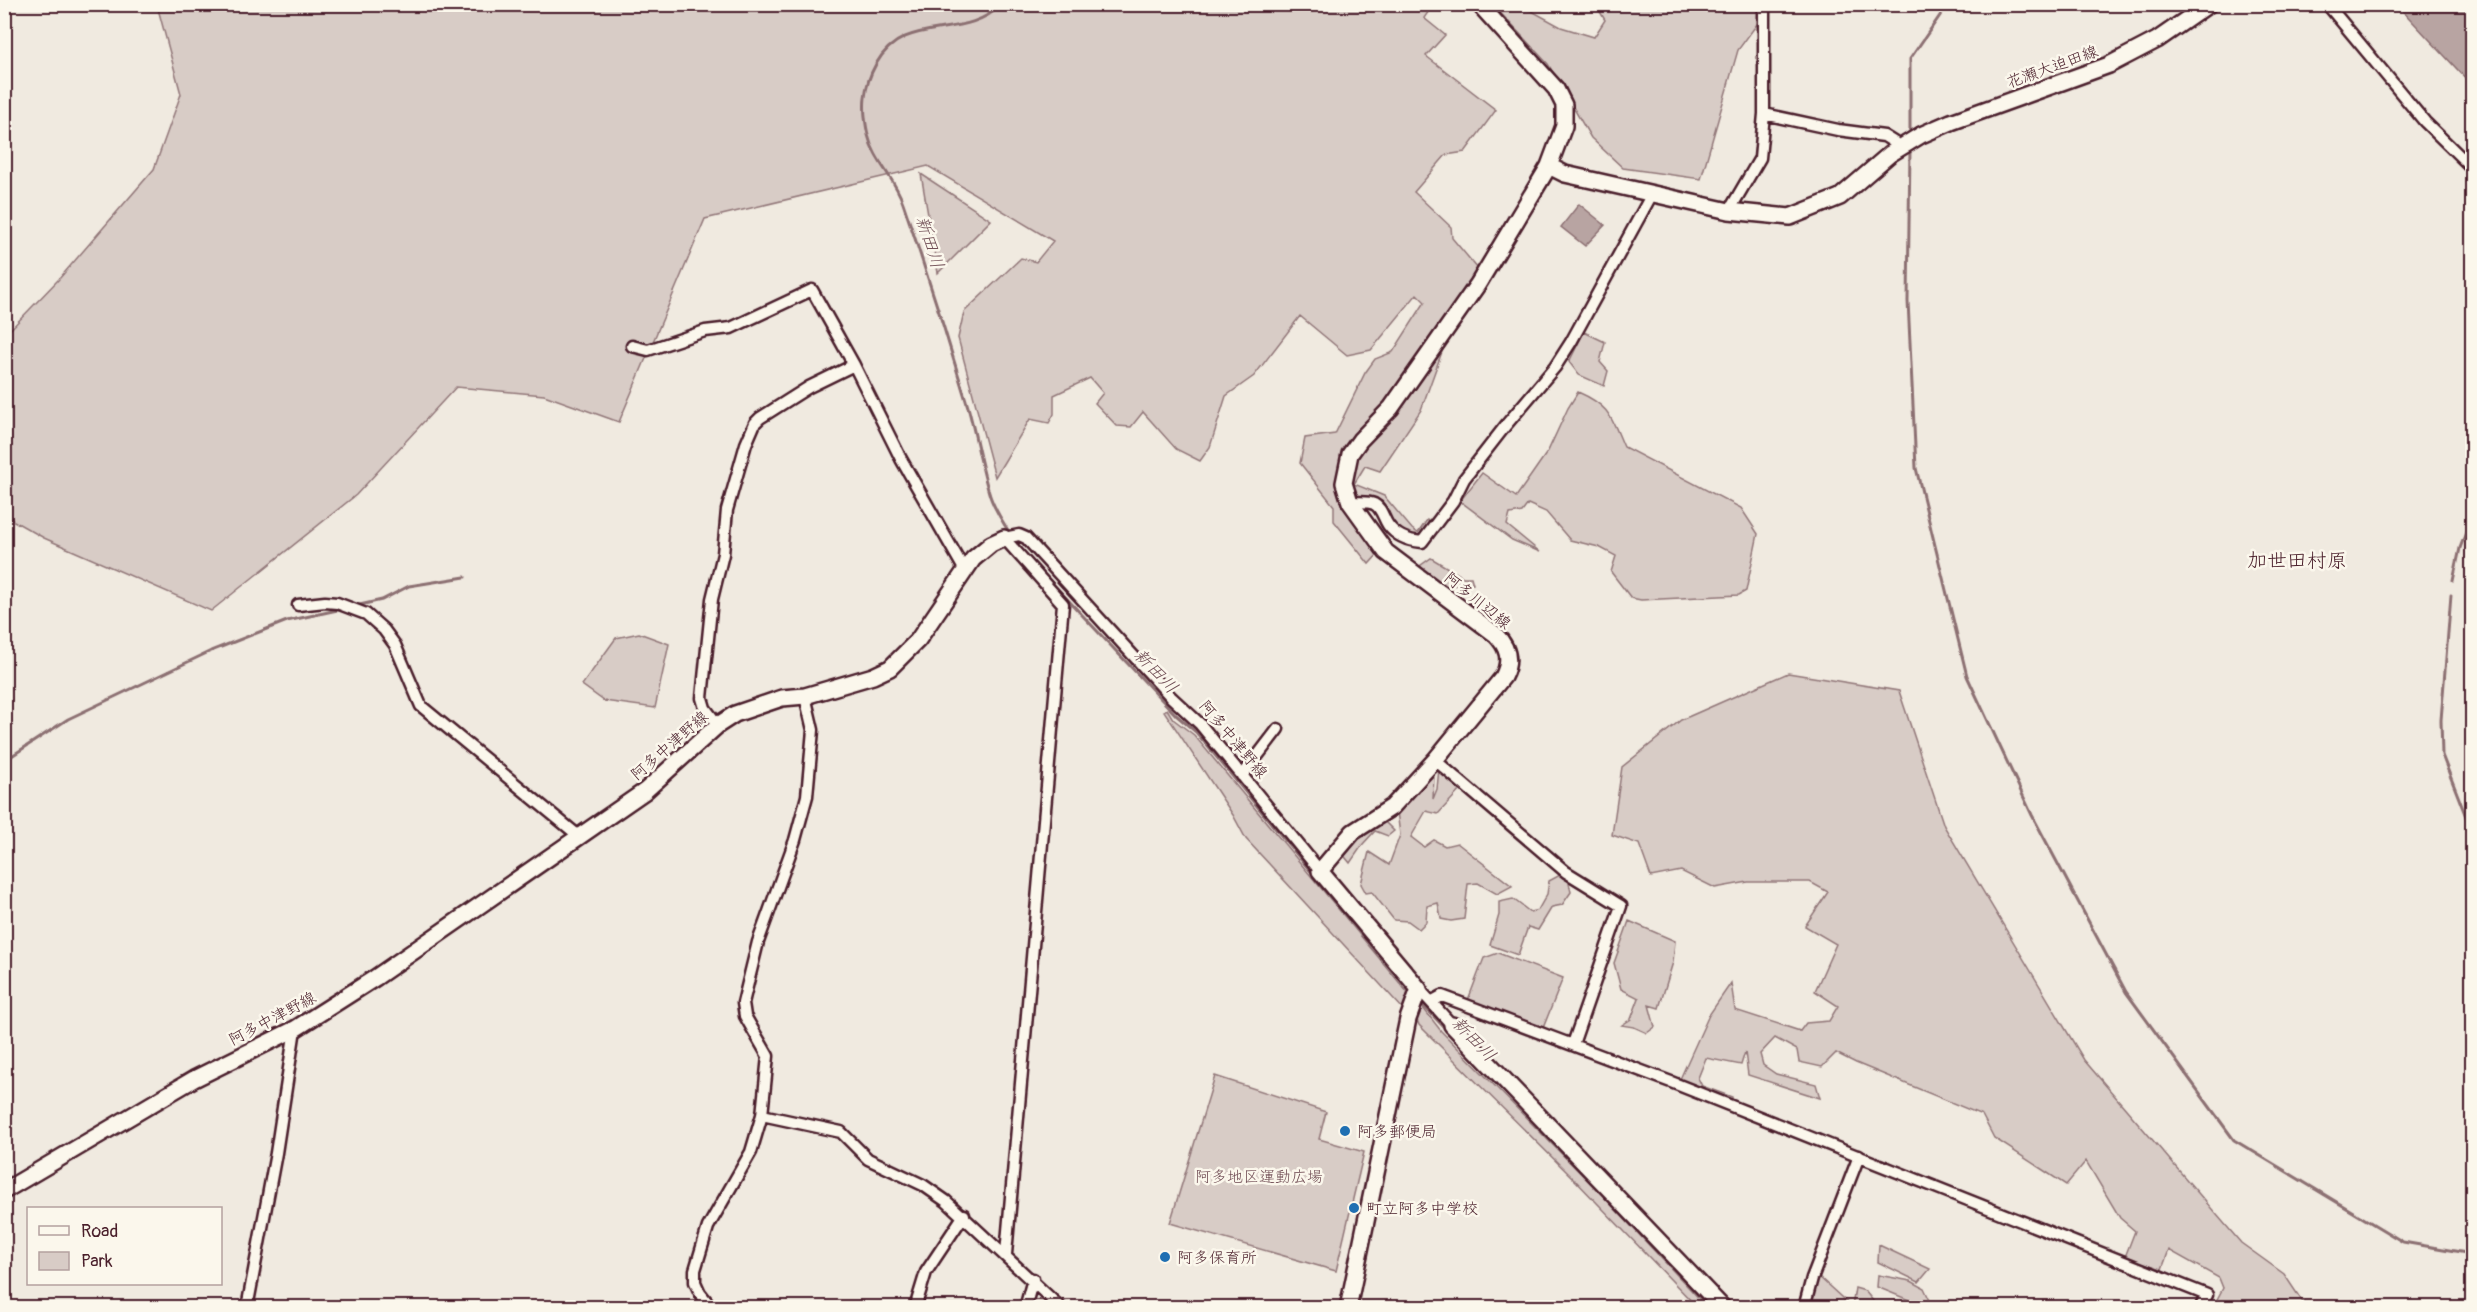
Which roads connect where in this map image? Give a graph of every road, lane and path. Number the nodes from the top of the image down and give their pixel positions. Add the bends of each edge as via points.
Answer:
1 (1479, 4) edge
2 (1764, 4) edge
3 (2209, 4) edge
4 (2327, 4) edge
5 (1764, 114) junction
6 (1900, 146) junction
7 (1549, 166) junction
8 (2472, 168) edge
9 (1652, 194) junction
10 (1729, 211) junction
11 (632, 346) dead end
12 (854, 365) junction
13 (1350, 502) junction
14 (1009, 537) junction
15 (964, 569) junction
16 (298, 605) dead end
17 (805, 696) junction
18 (718, 725) junction
19 (1278, 729) dead end
20 (1435, 760) junction
21 (1242, 776) junction
22 (580, 837) junction
23 (1320, 871) junction
24 (1416, 993) junction
25 (1431, 1002) junction
26 (1452, 1024) joint
27 (295, 1029) junction
28 (1573, 1044) junction
29 (762, 1115) junction
30 (1859, 1156) junction
31 (4, 1191) edge
32 (964, 1215) junction
33 (1006, 1254) junction
34 (1033, 1279) junction
35 (247, 1308) edge
36 (712, 1308) edge
37 (915, 1308) edge
38 (1025, 1308) edge
39 (1061, 1308) edge
40 (1348, 1308) edge
41 (1723, 1308) edge
42 (1804, 1308) edge
43 (2200, 1308) edge

1 - 7 street, 阿多川辺線 via 1556,89 1564,105 1564,126
2 - 5 street
3 - 6 street, 花瀬大迫田線 via 2157,40 2109,65 1936,128
4 - 8 street via 2425,122
5 - 6 street via 1884,136
5 - 10 street via 1760,158
6 - 10 street, 花瀬大迫田線 via 1840,197 1804,213 1790,217
7 - 9 street, 花瀬大迫田線 via 1564,174
7 - 13 street, 阿多川辺線 via 1472,293 1391,408 1350,454 1344,483
9 - 10 street, 花瀬大迫田線
9 - 13 street via 1555,367 1464,479 1453,501 1422,542 1399,535 1372,503
11 - 12 street via 648,350 705,331 731,328 812,290
12 - 15 street via 901,459
12 - 18 street via 760,418 746,444 727,510 723,554 712,599 702,698
13 - 20 street, 阿多川辺線 via 1386,552 1495,634 1508,653 1509,663 1503,677
14 - 15 street, 阿多中津野線 via 984,549
14 - 21 street, 阿多中津野線 via 1026,538 1200,724
14 - 33 street via 1063,604
15 - 17 street, 阿多中津野線 via 901,660 873,676
16 - 22 street via 337,603 366,614 395,645 421,706
17 - 18 street, 阿多中津野線 via 762,704
17 - 29 street via 813,730 807,796 758,942 743,1003 768,1056
18 - 22 street, 阿多中津野線 via 645,791
19 - 21 street
20 - 23 street, 阿多川辺線 via 1392,807 1353,832
20 - 28 street via 1566,872 1620,906
21 - 23 street, 阿多中津野線
22 - 27 street, 阿多中津野線
23 - 24 street
24 - 25 street
24 - 40 street
25 - 26 street
25 - 28 street via 1442,996
26 - 41 street
27 - 31 street, 阿多中津野線 via 194,1078
27 - 35 street
28 - 30 street
29 - 32 street via 841,1132 867,1159 923,1185
29 - 36 street via 751,1152 708,1227 695,1270 695,1282
30 - 42 street
30 - 43 street via 2206,1294
32 - 33 street
32 - 37 street via 926,1272
33 - 34 street
34 - 38 street
34 - 39 street

